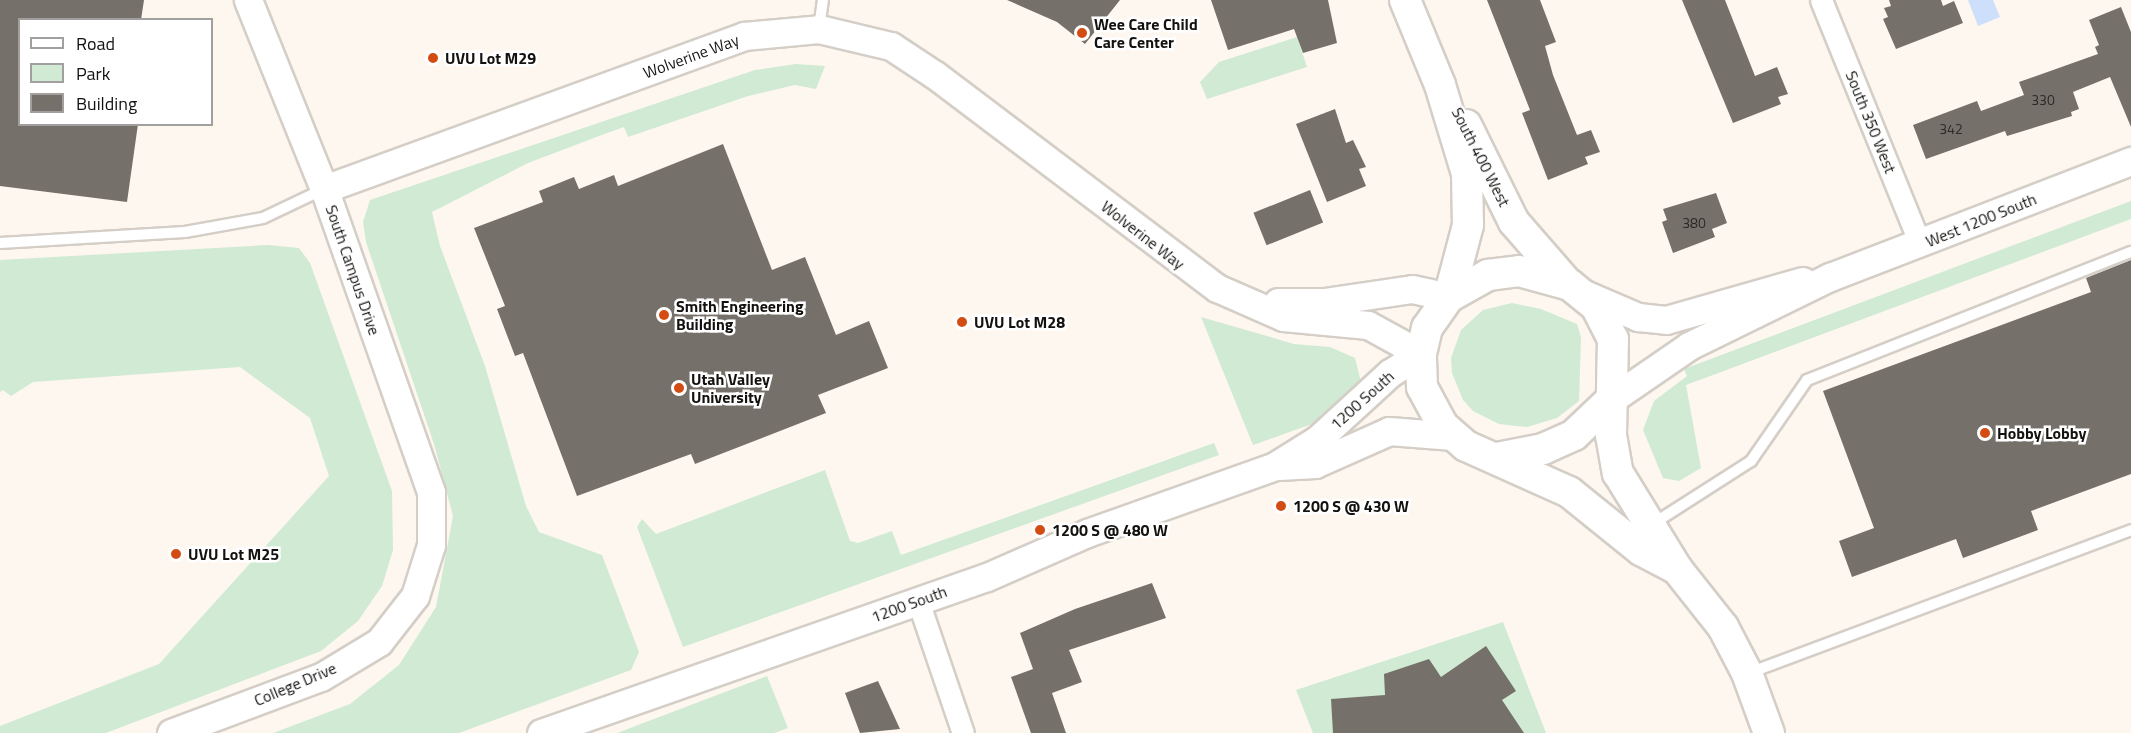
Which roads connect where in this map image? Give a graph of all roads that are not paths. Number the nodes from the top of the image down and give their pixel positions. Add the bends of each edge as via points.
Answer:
1 (248, 0) edge
2 (823, 0) edge
3 (1405, 0) edge
4 (1821, 0) edge
5 (819, 29) junction
6 (1440, 85) junction
7 (2131, 161) edge
8 (324, 189) junction
9 (0, 243) edge
10 (1920, 244) junction
11 (2131, 252) edge
12 (1830, 277) junction
13 (1577, 290) junction
14 (1449, 297) junction
15 (1244, 300) junction
16 (1420, 354) junction
17 (1612, 399) junction
18 (1453, 436) junction
19 (1497, 459) junction
20 (1275, 466) junction
21 (1651, 525) junction
22 (2131, 530) edge
23 (431, 545) joint
24 (1677, 569) junction
25 (918, 601) junction
26 (1747, 674) junction
27 (171, 733) edge
28 (540, 733) edge
29 (963, 733) edge
30 (1769, 733) edge

1 - 8 street, South Campus Drive
2 - 5 lane
3 - 6 main road
4 - 10 street, South 350 West
5 - 8 street, Wolverine Way via 744,36
5 - 15 street, Wolverine Way via 891,46 935,75 1196,276
6 - 13 main road, South 400 West via 1468,127 1514,222
6 - 14 main road, South 400 West via 1462,154 1469,195 1467,236
7 - 10 street, West 1200 South
8 - 9 lane via 263,218 185,232
8 - 23 street, South Campus Drive via 431,492
10 - 12 street, West 1200 South
11 - 21 lane via 1807,380 1751,461
12 - 13 street, West 1200 South via 1780,286 1666,321 1638,317
12 - 17 street, West 1200 South via 1689,346
13 - 14 main road via 1519,271 1474,281
13 - 17 main road via 1604,316 1613,339
14 - 15 street, Wolverine Way via 1413,289 1324,302
14 - 16 main road via 1427,328
15 - 16 street, Wolverine Way via 1299,320 1368,325
16 - 18 main road via 1427,401
16 - 20 street, 1200 South via 1379,382 1318,439
17 - 19 main road via 1574,435 1543,449
17 - 21 main road via 1612,454 1618,473
18 - 19 main road
18 - 20 street, 1200 South via 1389,431 1315,464
19 - 24 main road via 1569,492 1641,550
20 - 25 street, 1200 South via 1087,533 1014,566
21 - 24 main road
22 - 26 lane
23 - 27 street, College Drive via 415,596 379,642 321,676
24 - 26 main road via 1710,607
25 - 28 street, 1200 South
25 - 29 street
26 - 30 main road

